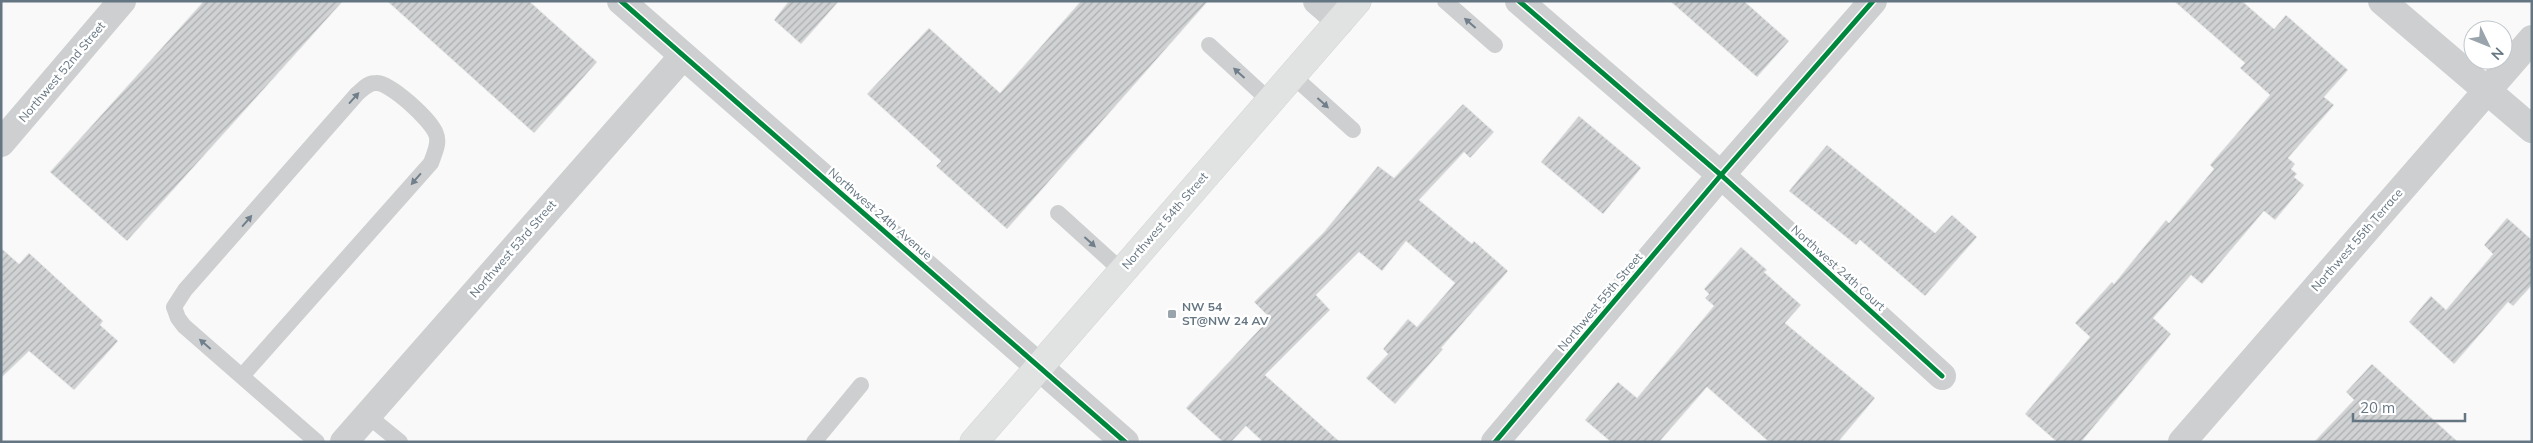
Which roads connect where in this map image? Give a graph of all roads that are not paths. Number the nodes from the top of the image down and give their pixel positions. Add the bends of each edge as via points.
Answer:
1 (122, 1) edge
2 (621, 1) edge
3 (1317, 1) edge
4 (1444, 1) edge
5 (1518, 1) edge
6 (1873, 1) edge
7 (2382, 1) edge
8 (1348, 11) edge
9 (2532, 39) edge
10 (1209, 45) dead end
11 (1495, 45) dead end
12 (683, 56) junction
13 (1293, 76) junction
14 (2486, 90) junction
15 (1270, 101) junction
16 (2532, 129) edge
17 (1353, 130) dead end
18 (1, 143) edge
19 (1721, 175) junction
20 (1058, 213) dead end
21 (1122, 271) junction
22 (1039, 367) junction
23 (242, 376) junction
24 (1942, 376) dead end
25 (861, 385) dead end
26 (367, 415) junction
27 (317, 442) edge
28 (344, 442) edge
29 (400, 442) edge
30 (814, 442) edge
31 (974, 442) edge
32 (1125, 442) edge
33 (1494, 442) edge
34 (2182, 442) edge

1 - 18 street, Northwest 52nd Street
2 - 12 street, Northwest 24th Avenue
3 - 8 street
11 -> 4 lane
5 - 19 street, Northwest 24th Court
6 - 19 street
7 - 14 street
8 - 13 main road, Northwest 54th Street
9 - 14 street, Northwest 55th Terrace
15 -> 10 lane
12 - 22 street, Northwest 24th Avenue
12 - 26 street, Northwest 53rd Street
13 - 15 main road, Northwest 54th Street
13 -> 17 lane
14 - 16 street
14 - 34 street, Northwest 55th Terrace
15 - 21 main road, Northwest 54th Street
19 - 24 street, Northwest 24th Court
19 - 33 street, Northwest 55th Street
20 -> 21 lane
21 - 22 main road, Northwest 54th Street
22 - 31 main road, Northwest 54th Street
22 - 32 street, Northwest 24th Avenue
23 -> 23 lane via 184,326 174,307 357,94 367,84 378,82 392,87 432,124 437,135 437,147 430,163
23 - 27 lane
25 - 30 lane
26 - 28 street, Northwest 53rd Street
26 - 29 lane

